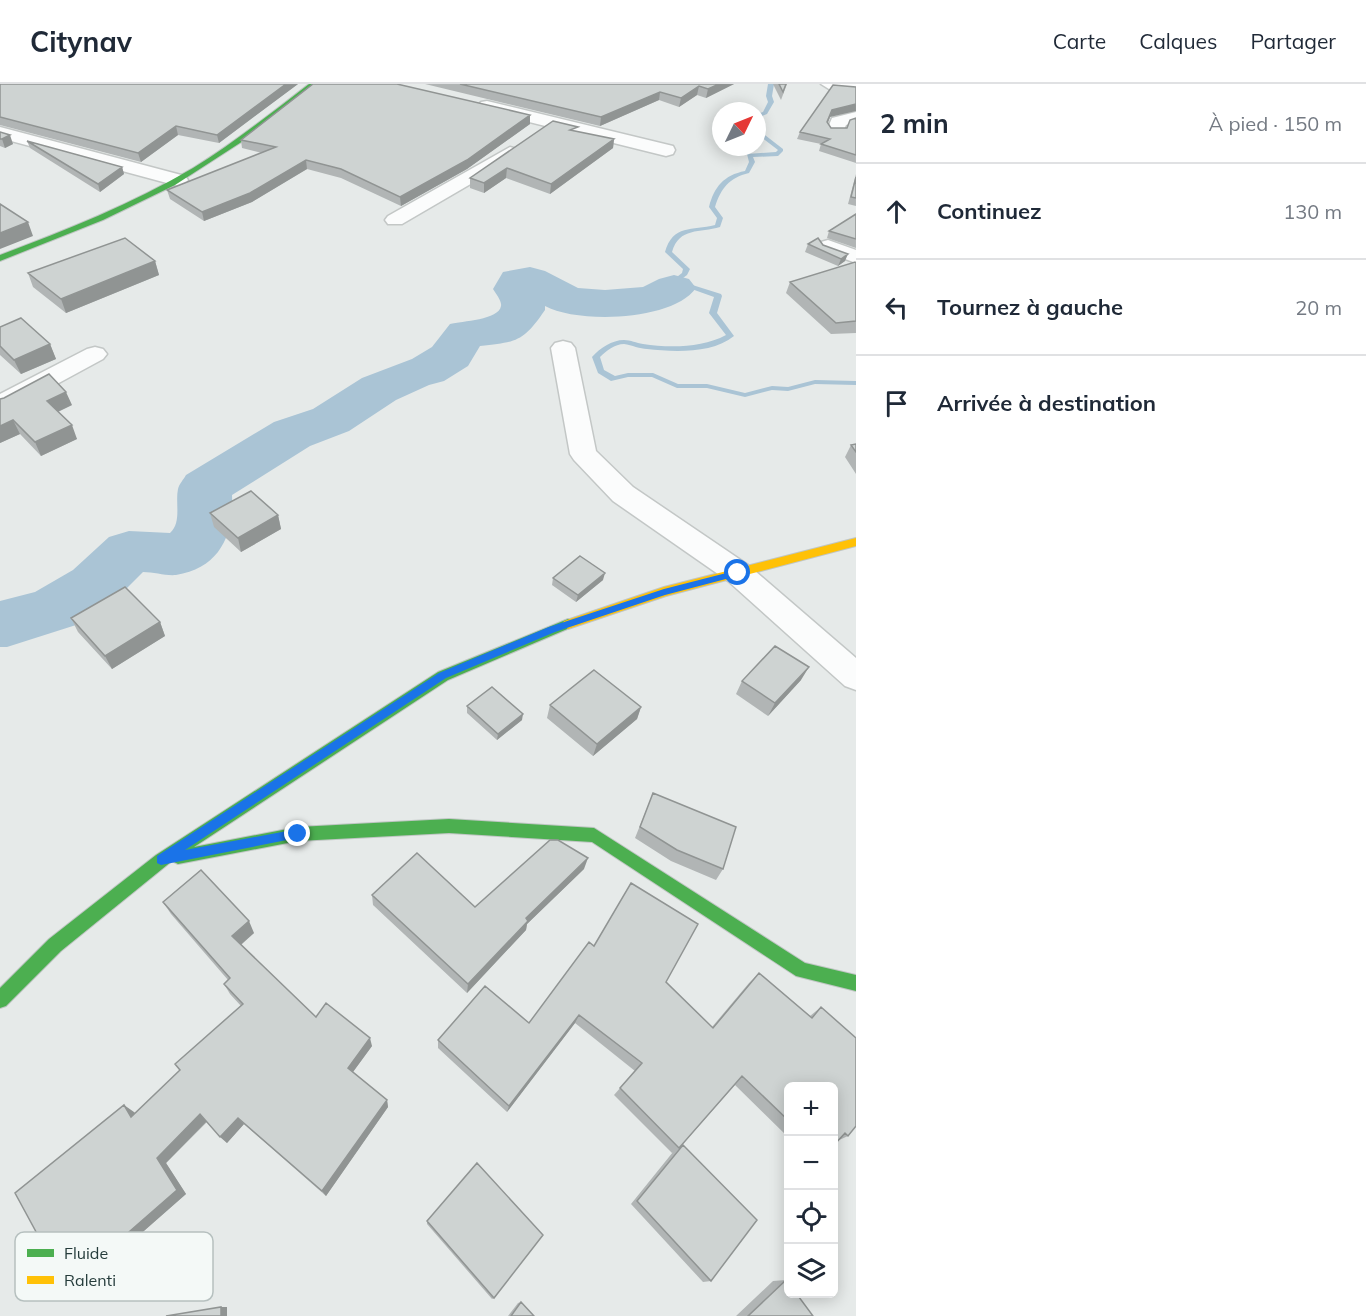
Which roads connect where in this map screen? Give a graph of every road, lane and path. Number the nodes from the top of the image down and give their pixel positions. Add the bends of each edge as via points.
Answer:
1 (313, 84) edge
2 (829, 84) edge
3 (856, 87) edge
4 (468, 101) edge
5 (856, 117) edge
6 (549, 121) junction
7 (836, 130) edge
8 (0, 132) edge
9 (666, 150) dead end
10 (178, 180) junction
11 (395, 220) dead end
12 (828, 246) edge
13 (856, 257) edge
14 (0, 258) edge
15 (563, 348) dead end
16 (95, 354) dead end
17 (0, 404) edge
18 (856, 542) edge
19 (738, 573) junction
20 (856, 677) edge
21 (161, 860) junction
22 (856, 983) edge
23 (0, 1000) edge

1 - 10 street
2 - 3 street
4 - 6 street
5 - 7 street via 838,122
6 - 9 street
6 - 11 street via 488,168
8 - 10 street
10 - 14 street
12 - 13 street
15 - 19 street via 583,454 623,494
16 - 17 street
18 - 19 street
19 - 20 street
19 - 21 street via 664,592 552,629 443,676
21 - 22 street via 298,834 449,826 594,836 802,970
21 - 23 street via 55,945

